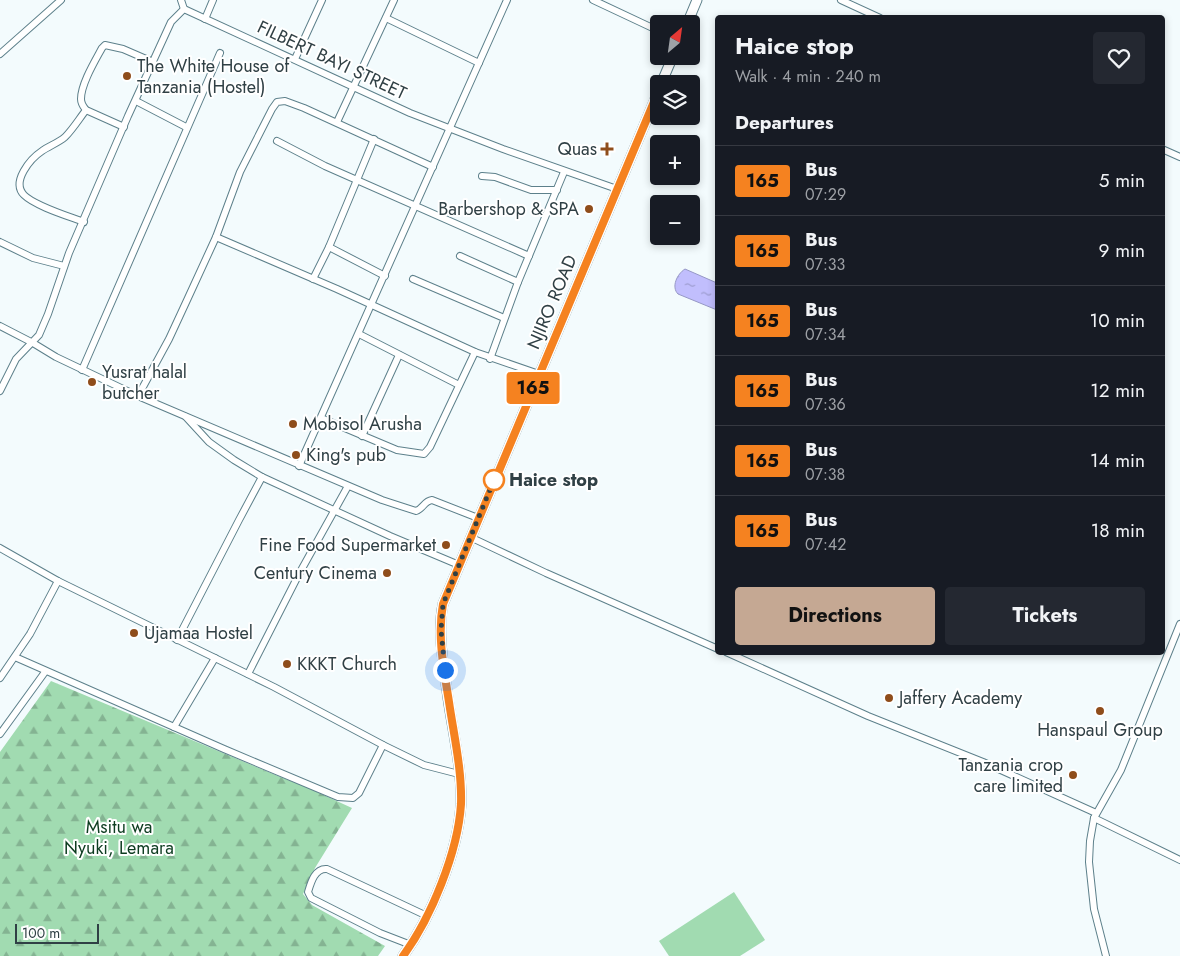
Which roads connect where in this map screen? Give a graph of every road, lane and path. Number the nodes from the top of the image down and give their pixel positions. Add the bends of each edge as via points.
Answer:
1 (61, 0) edge
2 (181, 0) edge
3 (213, 0) edge
4 (322, 0) edge
5 (394, 0) edge
6 (507, 0) edge
7 (593, 0) edge
8 (697, 0) edge
9 (841, 0) edge
10 (184, 9) junction
11 (691, 15) edge
12 (874, 15) edge
13 (386, 18) junction
14 (205, 19) junction
15 (650, 27) edge
16 (220, 53) dead end
17 (0, 54) edge
18 (295, 59) junction
19 (153, 62) junction
20 (479, 63) junction
21 (353, 87) junction
22 (136, 101) junction
23 (86, 110) junction
24 (650, 112) edge
25 (337, 122) junction
26 (124, 127) junction
27 (186, 127) junction
28 (450, 129) junction
29 (374, 139) junction
30 (277, 141) dead end
31 (1165, 150) edge
32 (1180, 157) edge
33 (433, 167) junction
34 (564, 172) junction
35 (482, 176) dead end
36 (358, 180) junction
37 (618, 189) junction
38 (557, 190) junction
39 (416, 206) junction
40 (84, 222) junction
41 (216, 237) junction
42 (0, 242) edge
43 (329, 247) junction
44 (460, 256) dead end
45 (529, 256) junction
46 (64, 266) junction
47 (385, 276) junction
48 (313, 279) junction
49 (413, 279) dead end
50 (518, 282) junction
51 (372, 306) junction
52 (504, 318) junction
53 (0, 326) edge
54 (359, 334) junction
55 (33, 343) junction
56 (475, 352) junction
57 (399, 355) junction
58 (490, 359) junction
59 (82, 370) junction
60 (539, 374) junction
61 (459, 385) junction
62 (0, 391) edge
63 (138, 396) junction
64 (183, 415) junction
65 (322, 418) junction
66 (362, 436) junction
67 (299, 466) junction
68 (262, 477) junction
69 (348, 486) junction
70 (335, 510) junction
71 (478, 518) junction
72 (470, 537) junction
73 (0, 548) edge
74 (459, 565) junction
75 (58, 581) junction
76 (1180, 624) edge
77 (177, 640) junction
78 (715, 648) edge
79 (733, 655) edge
80 (15, 657) junction
81 (216, 658) junction
82 (45, 672) junction
83 (248, 674) junction
84 (0, 678) edge
85 (174, 727) junction
86 (0, 733) edge
87 (383, 746) junction
88 (459, 773) junction
89 (1095, 815) junction
90 (1180, 860) edge
91 (427, 916) junction
92 (411, 945) junction
93 (403, 956) edge
94 (1106, 956) edge

1 - 17 street
2 - 10 street
3 - 14 street
4 - 18 street
5 - 13 street
6 - 20 street
7 - 15 street
8 - 11 street
9 - 12 street
10 - 14 street, FILBERT BAYI STREET
10 - 19 street via 171,22
13 - 20 street
13 - 21 street
14 - 18 street, FILBERT BAYI STREET
16 - 27 street
18 - 21 street, FILBERT BAYI STREET
19 - 22 street
19 - 23 street via 105,45 82,90 81,102
20 - 28 street
21 - 25 street
21 - 28 street, FILBERT BAYI STREET
22 - 26 street
22 - 27 street
23 - 26 street
23 - 40 street via 71,131 30,161 19,182 24,196
24 - 37 street, NJIRO ROAD
25 - 29 street
25 - 41 street via 289,102 277,102 240,172
26 - 40 street
27 - 59 street
28 - 33 street
28 - 34 street, FILBERT BAYI STREET
29 - 33 street
29 - 36 street
30 - 36 street
31 - 32 street
33 - 39 street
34 - 37 street, FILBERT BAYI STREET
34 - 38 street
35 - 38 street via 495,177 531,190
36 - 39 street
36 - 43 street
37 - 60 street, NJIRO ROAD
38 - 45 street
39 - 45 street
39 - 47 street
40 - 46 street
41 - 48 street
41 - 63 street
42 - 46 street via 33,258
43 - 47 street
43 - 48 street
44 - 50 street
45 - 50 street
46 - 55 street via 48,314
47 - 51 street
48 - 51 street
49 - 52 street
50 - 52 street
51 - 54 street
51 - 56 street
52 - 58 street
53 - 55 street
54 - 57 street
54 - 65 street
55 - 59 street
55 - 62 street via 16,359
56 - 58 street
56 - 61 street
57 - 61 street
57 - 66 street
58 - 60 street
59 - 63 street
60 - 71 street, NJIRO ROAD
61 - 66 street via 426,453 397,450
63 - 64 street
64 - 67 street
64 - 68 street via 209,442
65 - 66 street
65 - 67 street
67 - 69 street
68 - 70 street
68 - 77 street
69 - 70 street
69 - 71 street via 411,510 419,510 432,500
70 - 74 street
70 - 83 street
71 - 72 street, NJIRO ROAD
72 - 74 street, NJIRO ROAD
72 - 78 street
73 - 75 street
74 - 88 street, NJIRO ROAD via 443,604 440,621
75 - 77 street
75 - 80 street
76 - 89 street via 1121,770
77 - 81 street
79 - 89 street via 868,716 983,762
80 - 82 street
80 - 84 street
81 - 83 street
81 - 85 street
82 - 85 street
82 - 86 street
83 - 87 street
85 - 87 street via 327,793 346,798 359,793
87 - 88 street via 424,764
88 - 91 street, NJIRO ROAD via 461,804 455,840
89 - 90 street
89 - 94 street via 1089,862 1094,910
91 - 92 street, NJIRO ROAD
91 - 92 street via 327,869 316,873 308,892 311,898
92 - 93 street, NJIRO ROAD

